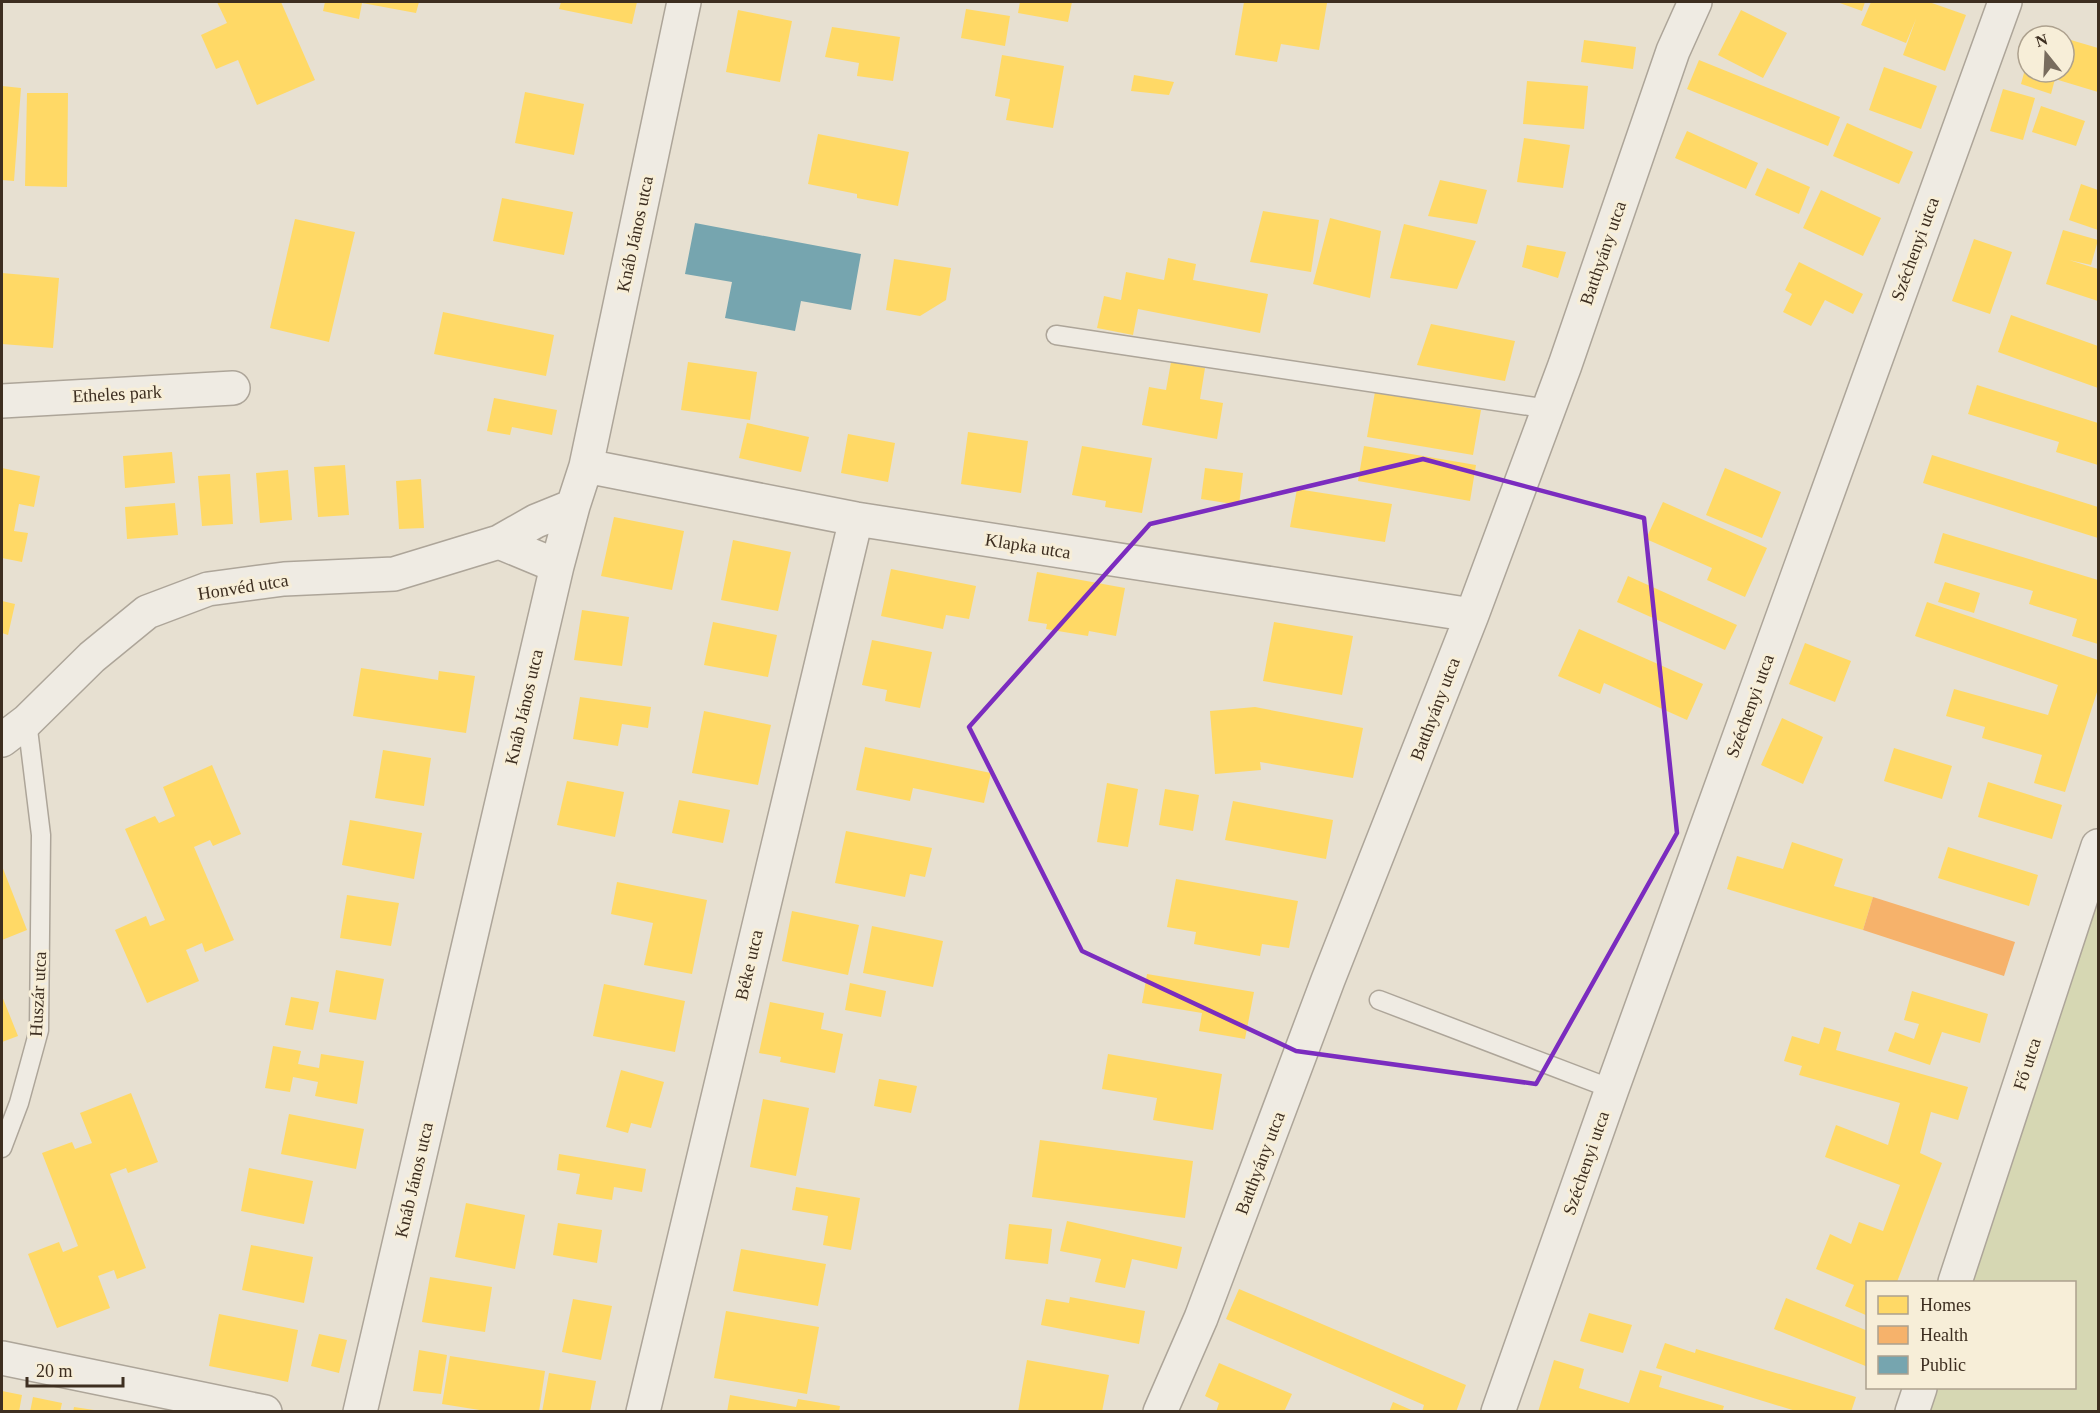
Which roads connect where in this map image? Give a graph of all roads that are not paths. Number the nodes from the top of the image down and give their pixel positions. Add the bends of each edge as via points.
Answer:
1 (684, 2) edge
2 (1695, 2) edge
3 (2005, 2) edge
4 (1056, 335) dead end
5 (233, 388) dead end
6 (2, 401) edge
7 (1549, 409) junction
8 (586, 466) junction
9 (573, 506) junction
10 (856, 519) junction
11 (499, 542) junction
12 (557, 566) junction
13 (1472, 615) junction
14 (27, 721) junction
15 (2, 740) edge
16 (2098, 846) edge
17 (1379, 1000) dead end
18 (1612, 1089) junction
19 (2, 1148) edge
20 (1955, 1281) edge
21 (2, 1358) edge
22 (1920, 1389) edge
23 (265, 1412) edge
24 (360, 1412) edge
25 (643, 1412) edge
26 (1160, 1412) edge
27 (1498, 1412) edge
28 (1912, 1412) edge

1 - 8 street, Knáb János utca
2 - 7 street, Batthyány utca via 1673,51
3 - 18 street, Széchenyi utca
4 - 7 lane
5 - 6 street, Etheles park
7 - 13 street, Batthyány utca
8 - 9 street, Knáb János utca
8 - 10 street, Klapka utca
9 - 11 street, Honvéd utca
9 - 12 street, Knáb János utca
10 - 13 street, Klapka utca
10 - 25 street, Béke utca
11 - 12 street
11 - 14 street, Honvéd utca via 394,574 284,579 208,589 147,612 92,657
12 - 24 street, Knáb János utca
13 - 26 street, Batthyány utca via 1328,980 1201,1318
14 - 15 street, Honvéd utca
14 - 19 lane, Huszár utca via 41,835 39,1030
16 - 20 street, Fő utca
17 - 18 lane
18 - 27 street, Széchenyi utca
21 - 23 street
22 - 28 street

